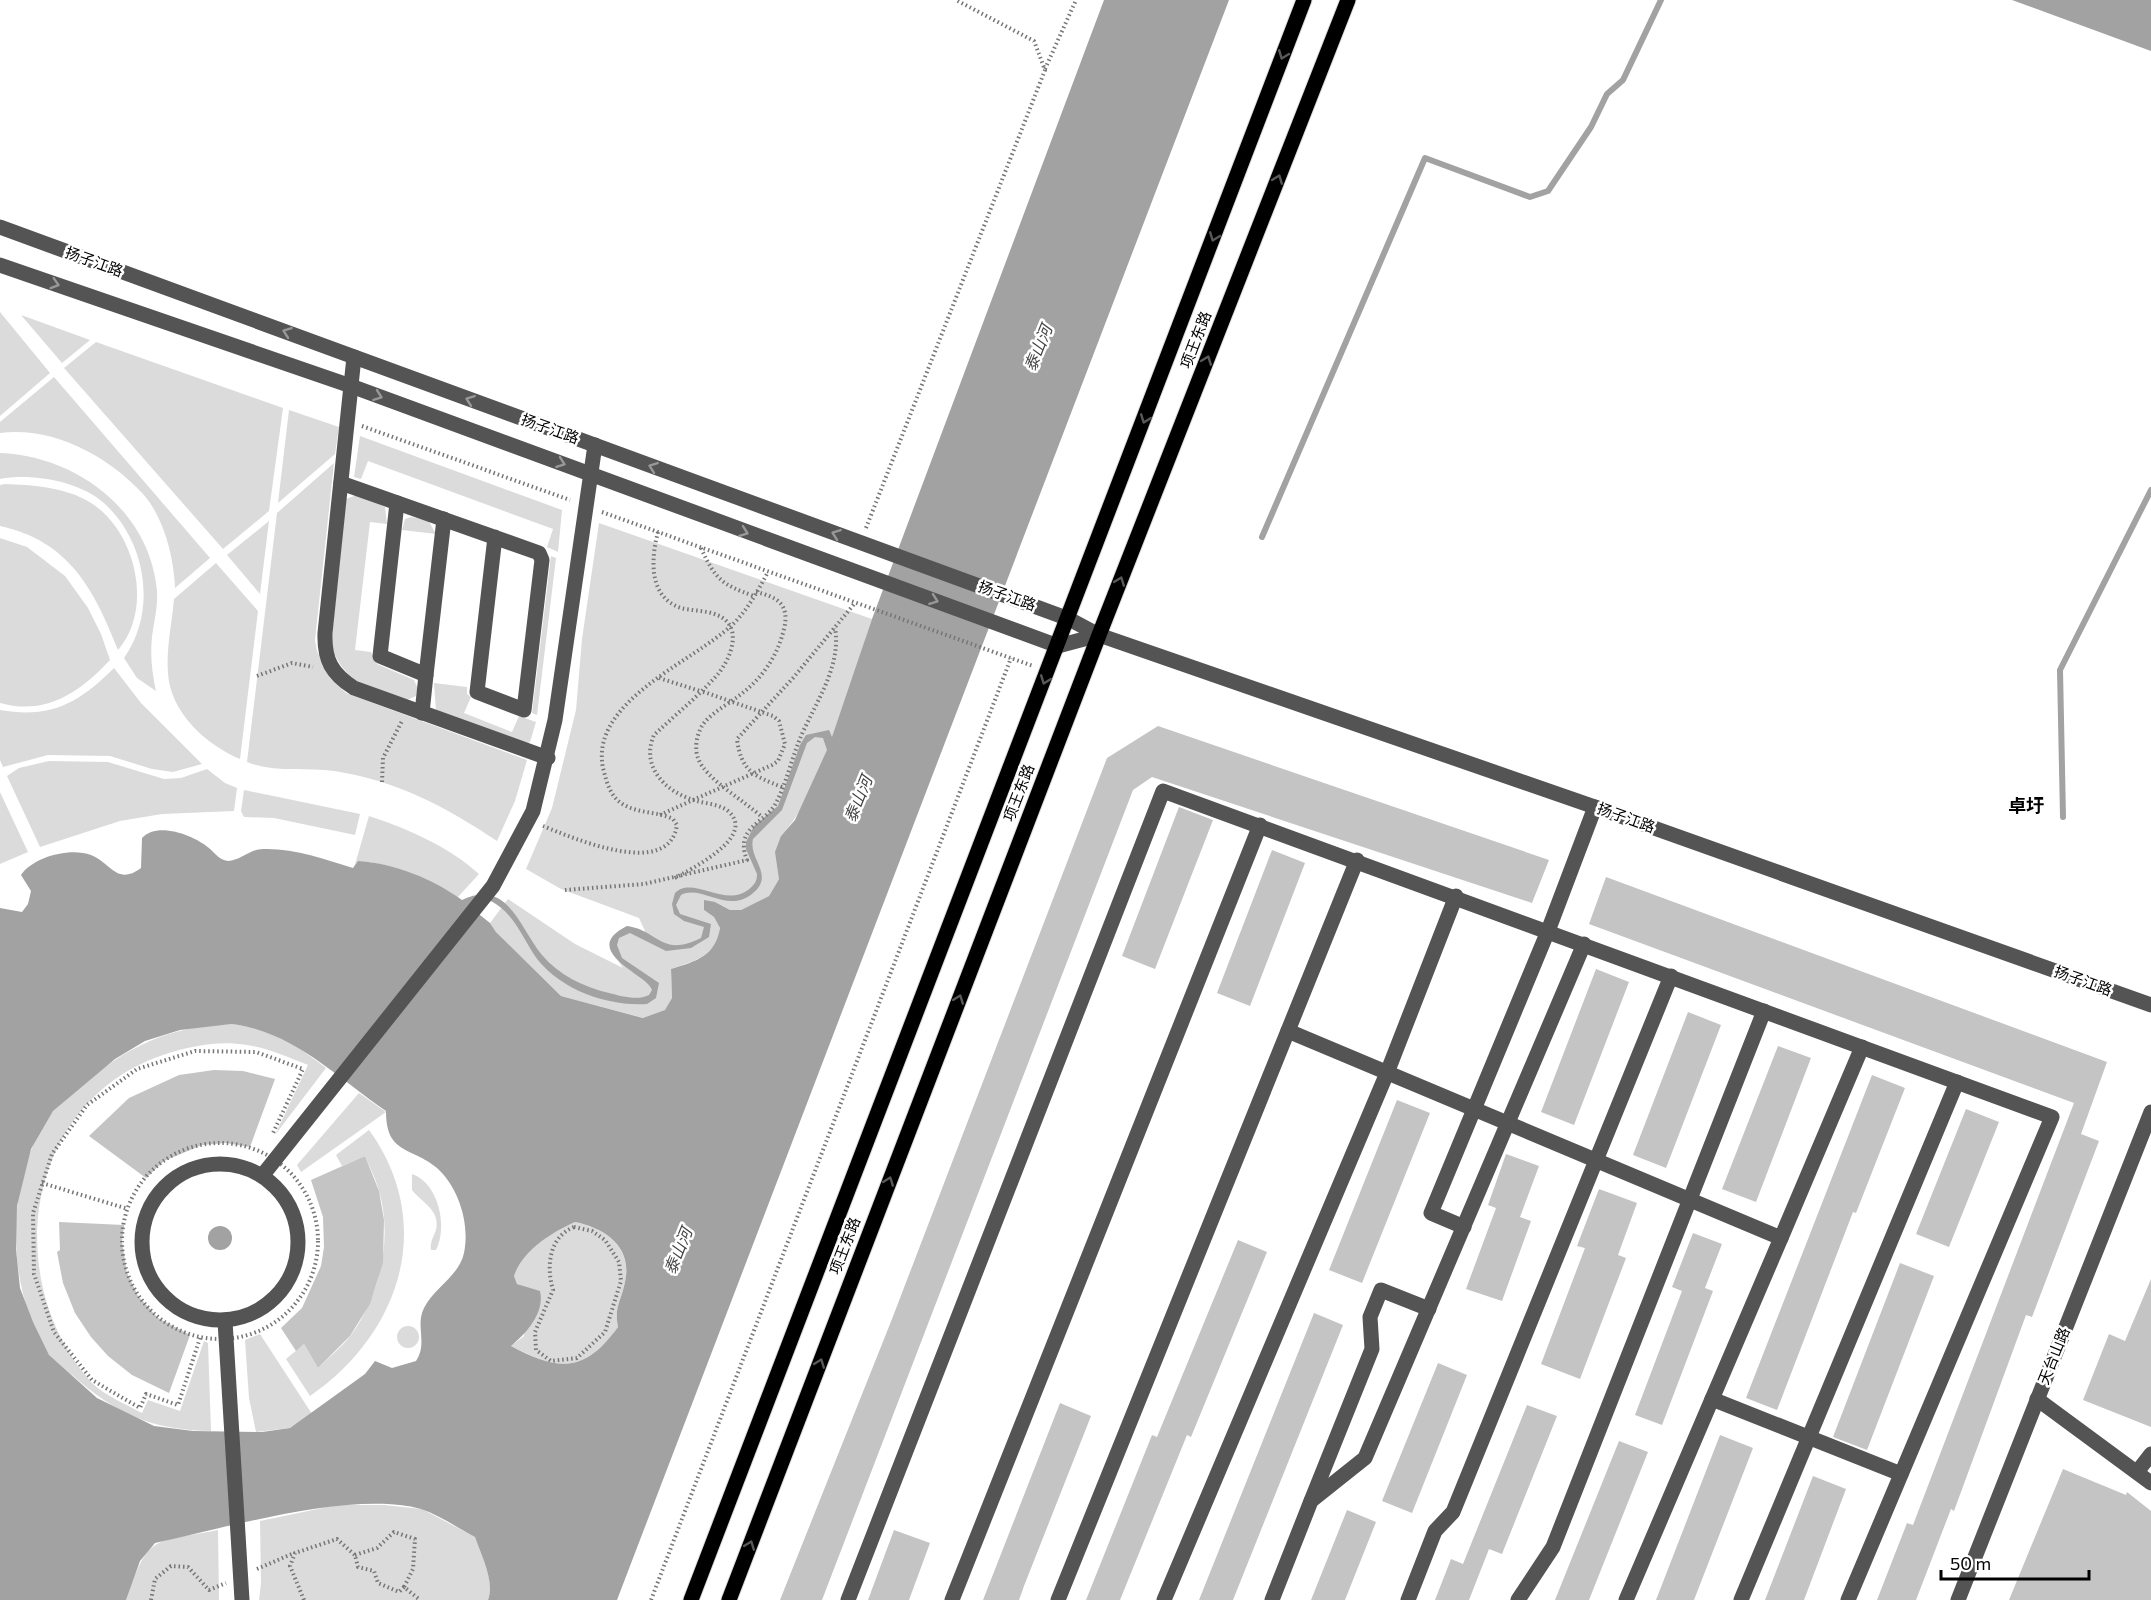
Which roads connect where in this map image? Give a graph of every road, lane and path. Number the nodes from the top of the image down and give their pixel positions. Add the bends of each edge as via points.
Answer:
1 (956, 0) edge
2 (1076, 0) edge
3 (1304, 0) edge
4 (1348, 0) edge
5 (1045, 70) junction
6 (0, 227) edge
7 (0, 265) edge
8 (354, 357) junction
9 (351, 386) junction
10 (595, 446) junction
11 (590, 474) junction
12 (341, 483) junction
13 (397, 503) junction
14 (444, 519) junction
15 (658, 532) dead end
16 (495, 537) junction
17 (860, 543) junction
18 (702, 548) dead end
19 (768, 572) dead end
20 (755, 594) junction
21 (855, 603) dead end
22 (867, 607) dead end
23 (1069, 619) junction
24 (730, 627) junction
25 (835, 628) junction
26 (1099, 635) junction
27 (1059, 646) junction
28 (992, 652) dead end
29 (1011, 658) dead end
30 (328, 664) junction
31 (426, 675) junction
32 (257, 676) dead end
33 (658, 678) junction
34 (701, 692) junction
35 (407, 707) junction
36 (423, 713) junction
37 (548, 758) junction
38 (382, 782) dead end
39 (782, 787) junction
40 (693, 800) junction
41 (1595, 807) junction
42 (660, 815) junction
43 (762, 817) junction
44 (529, 821) junction
45 (1260, 825) junction
46 (1358, 860) junction
47 (673, 879) junction
48 (566, 890) dead end
49 (1455, 896) junction
50 (1548, 931) junction
51 (1584, 944) junction
52 (1671, 976) junction
53 (2151, 1005) edge
54 (1764, 1011) junction
55 (1288, 1031) junction
56 (1862, 1047) junction
57 (1387, 1073) junction
58 (1957, 1082) junction
59 (1474, 1108) junction
60 (2151, 1113) edge
61 (1508, 1124) junction
62 (270, 1156) junction
63 (1596, 1161) junction
64 (262, 1176) junction
65 (42, 1183) junction
66 (1688, 1200) junction
67 (128, 1209) junction
68 (1464, 1227) junction
69 (1781, 1238) junction
70 (553, 1290) joint
71 (1429, 1309) junction
72 (225, 1321) junction
73 (200, 1338) junction
74 (227, 1340) junction
75 (1712, 1399) junction
76 (2037, 1399) junction
77 (1809, 1437) junction
78 (2151, 1454) edge
79 (2137, 1472) junction
80 (1901, 1474) junction
81 (2151, 1483) edge
82 (1311, 1501) junction
83 (295, 1553) junction
84 (355, 1555) junction
85 (242, 1576) junction
86 (404, 1587) junction
87 (150, 1600) edge
88 (242, 1600) edge
89 (304, 1600) edge
90 (420, 1600) edge
91 (651, 1600) edge
92 (691, 1600) edge
93 (729, 1600) edge
94 (848, 1600) edge
95 (952, 1600) edge
96 (1058, 1600) edge
97 (1164, 1600) edge
98 (1272, 1600) edge
99 (1408, 1600) edge
100 (1518, 1600) edge
101 (1626, 1600) edge
102 (1742, 1600) edge
103 (1848, 1600) edge
104 (1958, 1600) edge

1 - 5 path via 1034,42
2 - 5 path
3 -> 23 main road, 项王东路
26 -> 4 main road, 项王东路
5 - 17 path
8 -> 6 street, 扬子江路
7 -> 9 street, 扬子江路
8 - 9 street
10 -> 8 street, 扬子江路
9 -> 11 street, 扬子江路
9 - 12 street
10 - 11 street
17 -> 10 street, 扬子江路
11 -> 27 street, 扬子江路
11 - 37 street
12 - 13 street
12 - 30 street via 325,633
13 - 14 street
13 - 31 street via 380,657
14 - 16 street
14 - 31 street
15 - 24 path via 652,564 663,596 679,607 717,615
16 - 16 street via 538,553 542,560 524,710 477,692
17 - 23 street, 扬子江路
18 - 20 path via 711,570 723,584
19 - 20 path
20 - 24 path
20 - 43 path via 774,597 782,604 786,615 780,643 771,664 760,676 703,724 696,749 706,771
21 - 25 path
22 - 28 path
23 - 26 street, 扬子江路
23 - 27 main road, 项王东路
24 - 33 path
24 - 34 path via 734,644 719,672
25 - 39 path via 833,661
25 - 39 path via 737,739 748,771
26 - 27 street
26 - 41 street, 扬子江路
93 -> 26 main road, 项王东路
27 -> 92 main road, 项王东路
29 - 91 path
30 - 32 path via 311,667 292,663
30 - 35 street via 354,688
31 - 36 street
33 - 34 path
33 - 42 path via 615,719 603,745 602,765 608,787 619,802
34 - 40 path via 654,735 649,757 662,781
34 - 40 path, bridge via 773,716 782,726 785,744 772,765
35 - 36 street
35 - 38 path via 383,759
36 - 37 street
37 - 44 street
39 - 43 path via 776,803
40 - 42 path
40 - 47 path via 728,811 734,820 734,832 718,852
41 - 50 street
41 - 53 street, 扬子江路
42 - 44 path via 673,819 677,825 669,843 657,850 629,853 602,848
43 - 47 path via 745,839 747,860
44 - 62 street via 493,886 324,1098
45 - 46 street
45 - 94 street via 1163,790
45 - 95 street
46 - 49 street
46 - 55 street
47 - 48 path
49 - 50 street
49 - 57 street
50 - 51 street
50 - 59 street
51 - 52 street
51 - 61 street
52 - 54 street
52 - 63 street
54 - 56 street
54 - 66 street
55 - 57 street
55 - 96 street
56 - 58 street
56 - 69 street
57 - 59 street
57 - 97 street
58 - 77 street
58 - 80 street via 2052,1117
59 - 61 street
59 - 68 street via 1431,1213
60 - 76 street, 天台山路
61 - 63 street
61 - 68 street
62 - 64 street
62 - 65 path via 303,1069 256,1052 195,1051 137,1069 87,1105 52,1154
62 - 67 path via 226,1143 181,1151 146,1178
62 - 74 path via 300,1182 315,1212 319,1246 311,1279 294,1308 267,1328
63 - 66 street
63 - 99 street via 1453,1512 1435,1531
64 - 72 street via 288,1202 297,1227 298,1253 290,1279 274,1300 251,1314
64 - 72 street via 223,1162 198,1166 156,1195 144,1218 141,1243 145,1268 158,1291 177,1308 200,1318
65 - 67 path
65 - 73 path via 33,1213 34,1274 54,1332 92,1380 140,1408 146,1394 178,1405
66 - 69 street
66 - 100 street via 1553,1547
67 - 73 path via 122,1242 127,1273 138,1296 158,1318 178,1331
68 - 71 street
69 - 75 street
70 - 70 path via 549,1265 560,1234 574,1227 582,1228 605,1240 619,1262 621,1281 605,1332 577,1358 550,1361 536,1350 535,1332
71 - 82 street via 1365,1458
71 - 82 street via 1381,1290 1370,1317 1372,1348
72 - 74 street
73 - 74 path
74 - 85 street
75 - 77 street
75 - 101 street
76 - 79 street
76 - 104 street, 天台山路
77 - 80 street
77 - 102 street
78 - 79 street
79 - 81 street
80 - 103 street
82 - 98 street
83 - 84 path via 337,1539
83 - 85 path
83 - 89 path via 290,1566
84 - 86 path via 358,1567 374,1571 378,1583 399,1592
84 - 86 path via 377,1548 394,1532 415,1539 413,1569
85 - 87 path via 209,1590 188,1567 171,1566 155,1579
85 - 88 street
86 - 90 path

